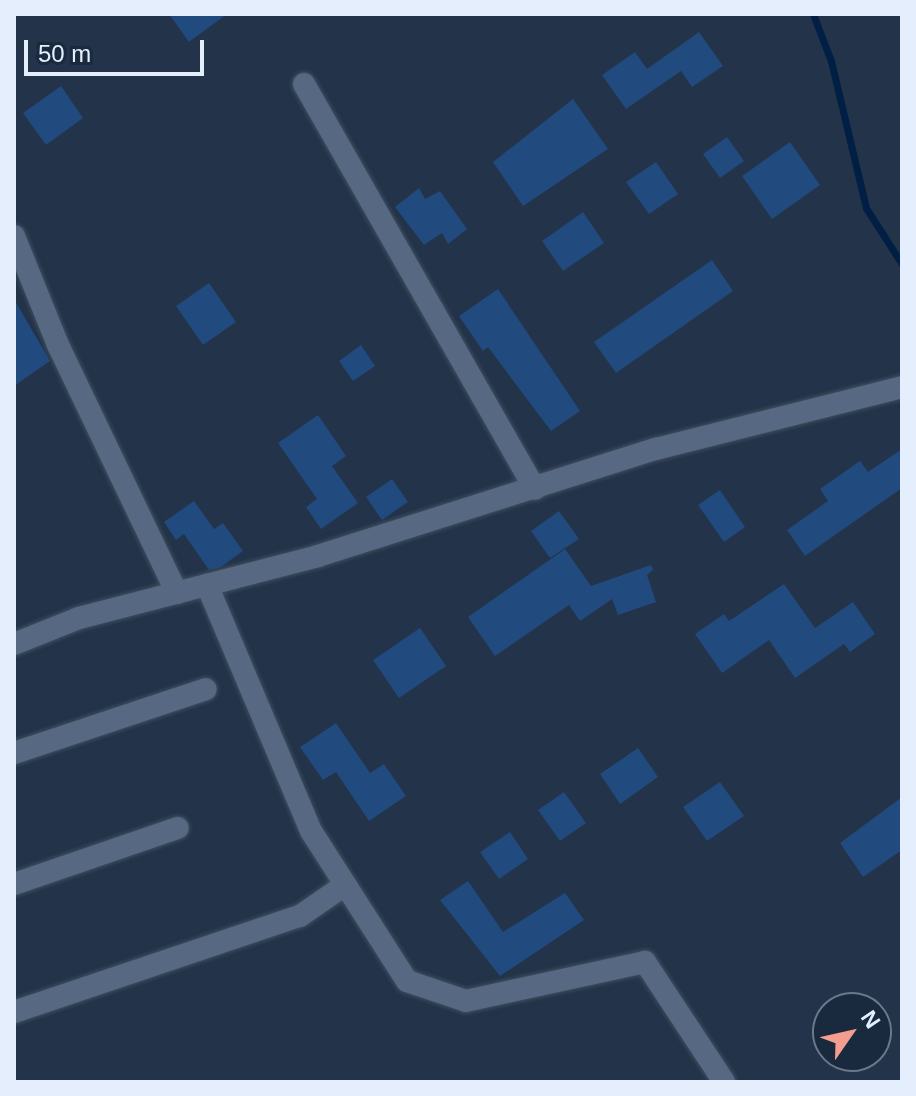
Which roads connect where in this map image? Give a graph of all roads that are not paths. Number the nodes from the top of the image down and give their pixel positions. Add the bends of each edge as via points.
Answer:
1 (304, 84) dead end
2 (14, 236) edge
3 (902, 387) edge
4 (535, 489) junction
5 (207, 585) junction
6 (177, 593) junction
7 (14, 644) edge
8 (206, 689) dead end
9 (14, 753) edge
10 (178, 828) dead end
11 (14, 884) edge
12 (345, 885) junction
13 (14, 1012) edge
14 (724, 1082) edge

1 - 4 street
2 - 6 street via 58,345
3 - 4 street via 656,449
4 - 5 street
5 - 6 street
5 - 12 street via 311,831
6 - 7 street via 79,618
8 - 9 street
10 - 11 street
12 - 13 street via 300,916
12 - 14 street via 407,981 466,1001 645,962

